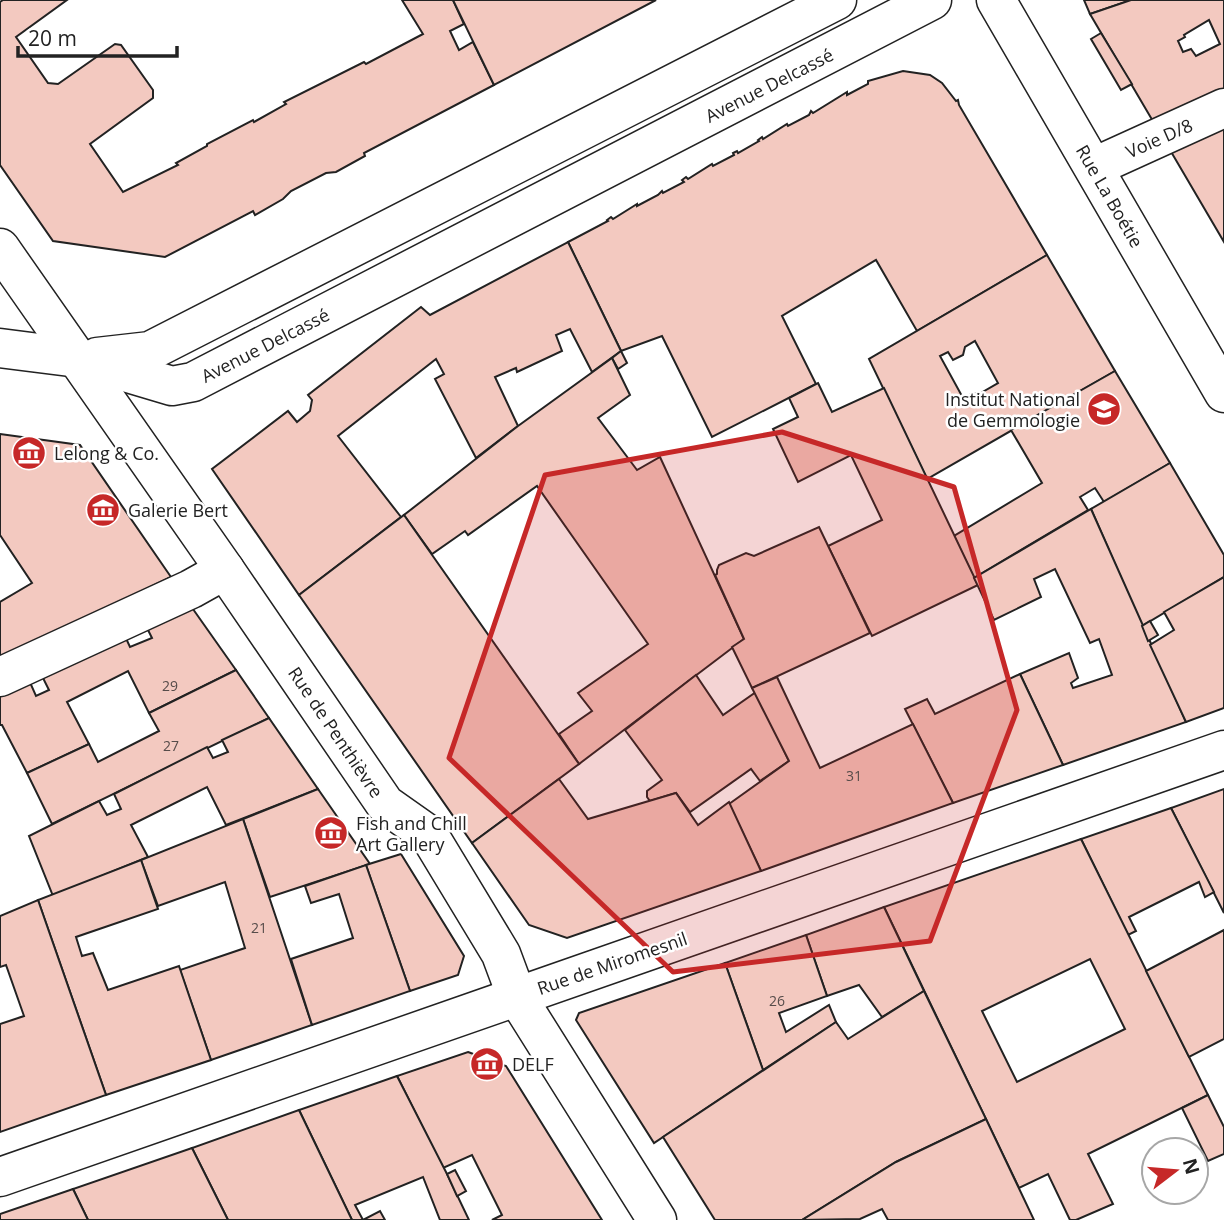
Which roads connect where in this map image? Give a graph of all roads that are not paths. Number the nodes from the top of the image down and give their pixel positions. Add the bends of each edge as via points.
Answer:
1 (837, 0) edge
2 (932, 0) edge
3 (996, 0) edge
4 (1224, 108) edge
5 (1094, 167) junction
6 (0, 248) edge
7 (0, 348) edge
8 (78, 358) junction
9 (1224, 393) edge
10 (225, 570) junction
11 (0, 677) edge
12 (1224, 750) edge
13 (517, 997) junction
14 (0, 1177) edge
15 (657, 1220) edge

1 - 8 street via 150,351
2 - 8 street, Avenue Delcassé via 193,382 172,386
3 - 5 street, Rue La Boétie
4 - 5 street, Voie D/8
5 - 9 street, Rue La Boétie
6 - 8 street, Rue de Penthièvre
7 - 8 street
8 - 10 street, Rue de Penthièvre
10 - 11 street
10 - 13 street, Rue de Penthièvre via 385,804 429,835 501,954
12 - 13 street, Rue de Miromesnil
13 - 14 street, Rue de Miromesnil
13 - 15 street, Rue de Penthièvre

